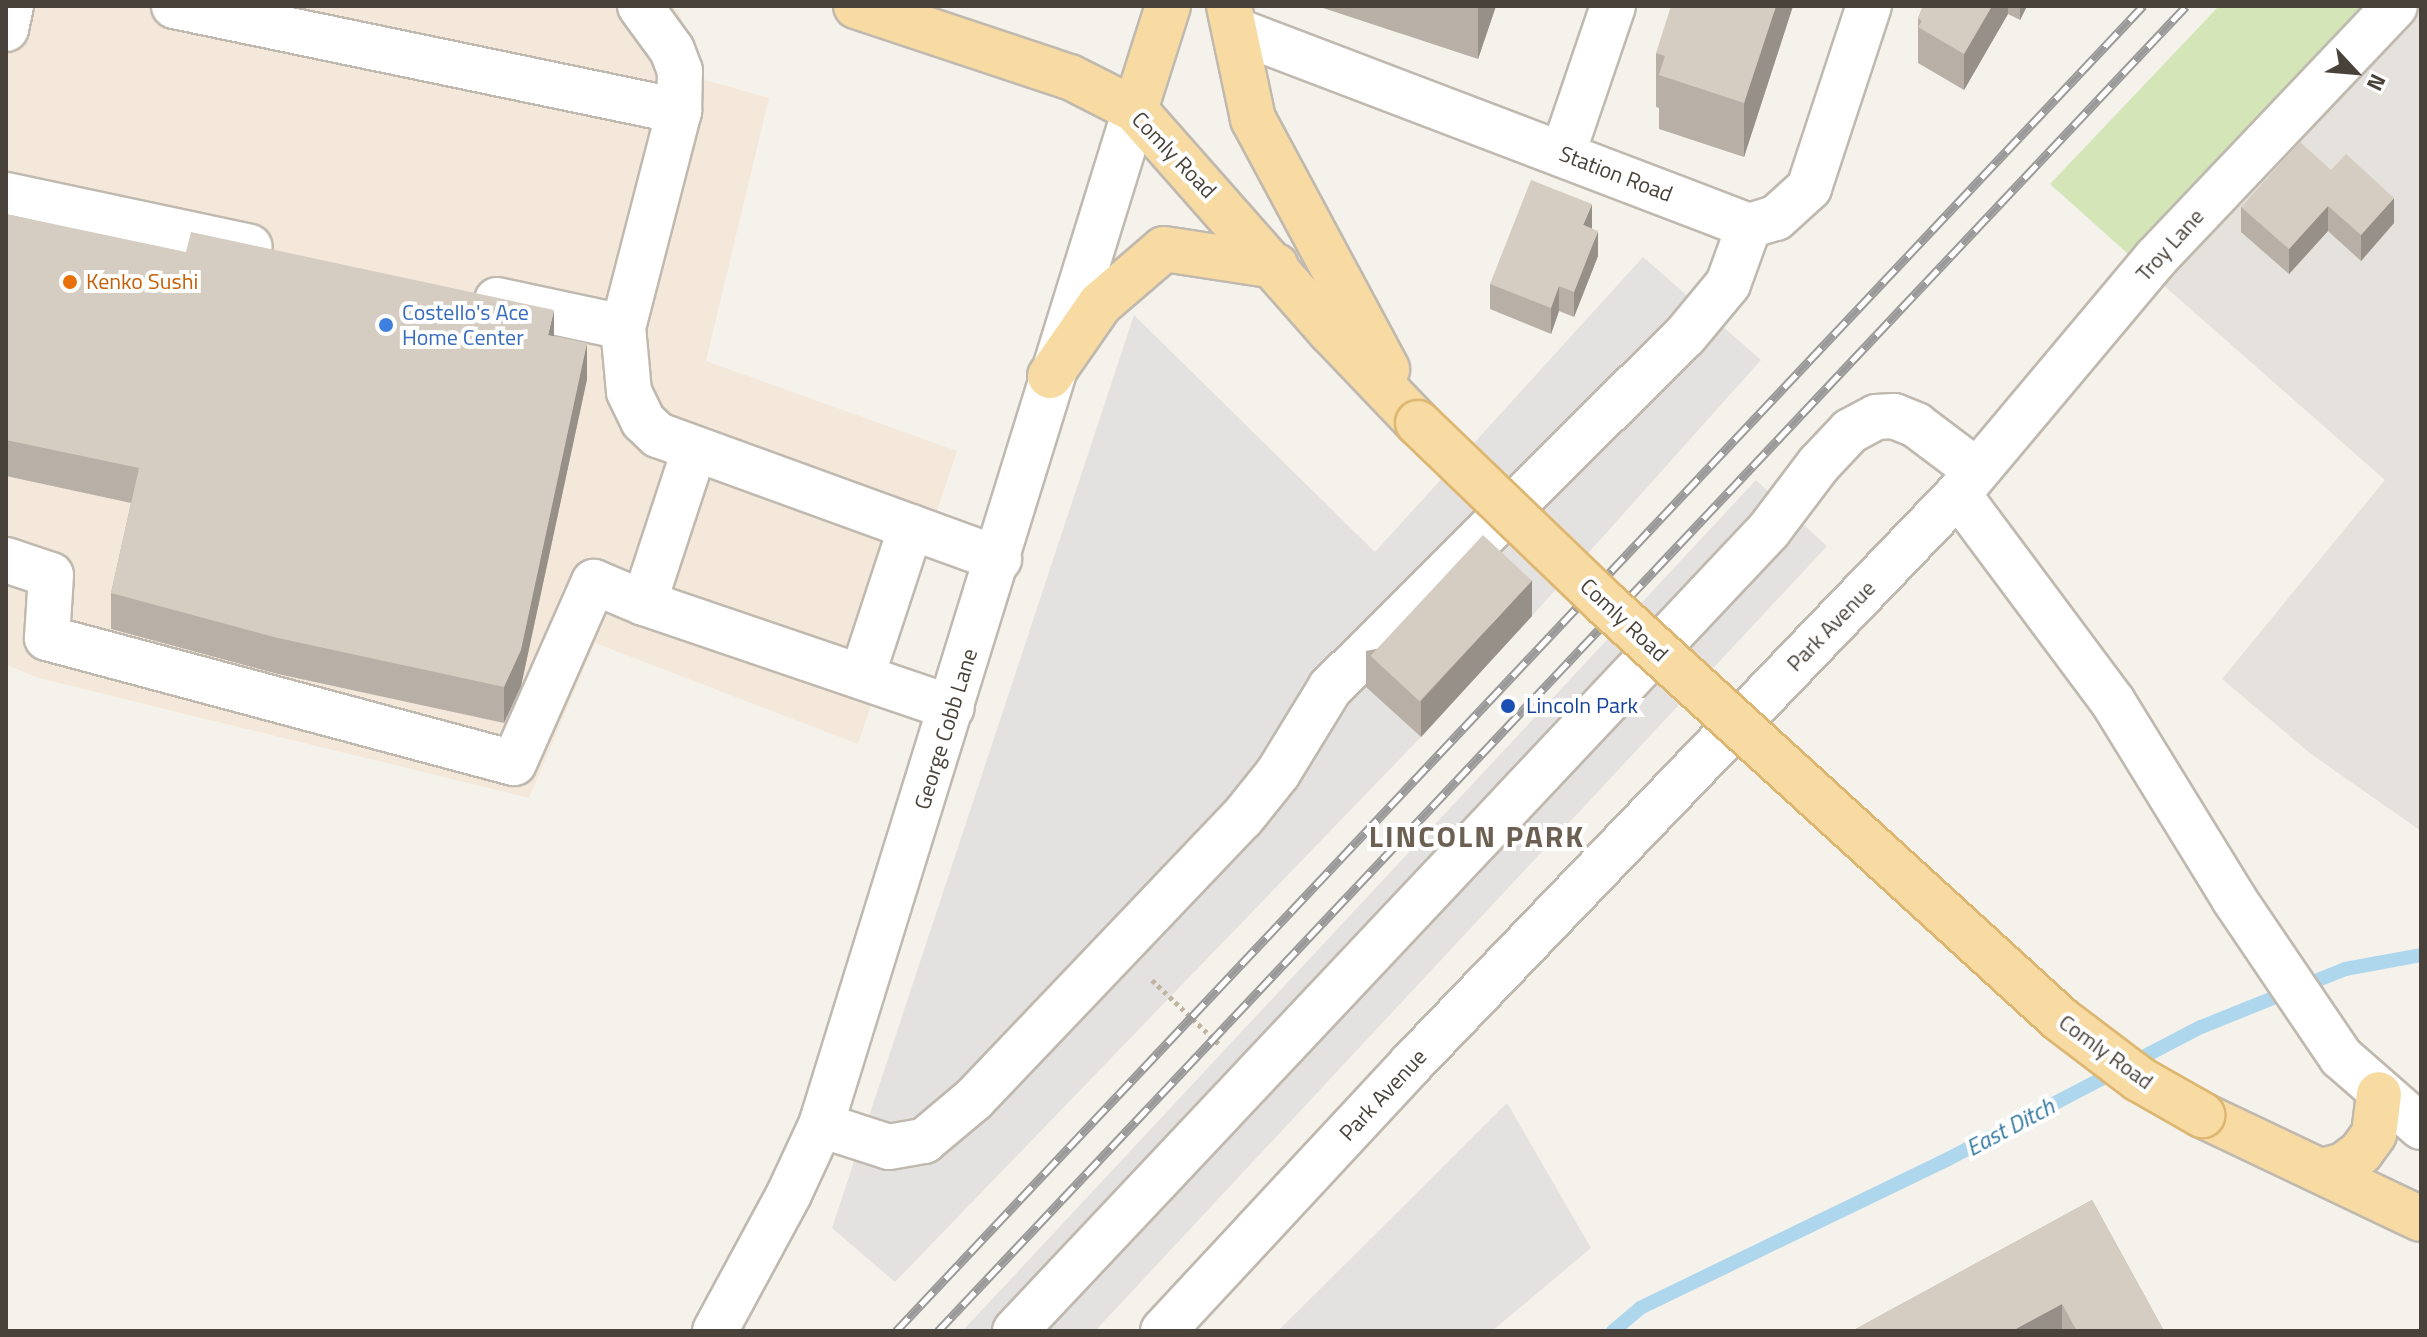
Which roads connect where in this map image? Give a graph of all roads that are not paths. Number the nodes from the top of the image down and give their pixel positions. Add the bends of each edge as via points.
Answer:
1 (11, 6) edge
2 (174, 6) edge
3 (640, 6) edge
4 (1168, 6) edge
5 (1613, 6) edge
6 (1869, 6) edge
7 (2395, 6) edge
8 (874, 9) edge
9 (1232, 18) edge
10 (6, 29) edge
11 (1135, 110) junction
12 (679, 111) junction
13 (1563, 153) junction
14 (6, 195) edge
15 (1749, 226) junction
16 (285, 255) edge
17 (1276, 266) junction
18 (453, 291) edge
19 (623, 327) junction
20 (1050, 376) junction
21 (1418, 423) junction
22 (694, 451) junction
23 (1968, 483) junction
24 (911, 527) junction
25 (999, 559) junction
26 (6, 560) edge
27 (644, 603) junction
28 (862, 676) junction
29 (952, 708) junction
30 (2379, 1094) junction
31 (821, 1125) junction
32 (2421, 1127) edge
33 (2323, 1171) junction
34 (2421, 1219) edge
35 (715, 1331) edge
36 (1015, 1331) edge
37 (1163, 1331) edge

1 - 10 street
2 - 12 street
3 - 12 street via 676,61
4 - 11 main road
5 - 13 street
6 - 15 street via 1809,188 1776,218
7 - 23 street, Troy Lane via 2156,258
8 - 11 main road, Comly Road via 1070,77
9 - 13 street, Station Road
9 - 21 main road via 1253,119
11 - 17 main road, Comly Road
11 - 20 street, George Cobb Lane
12 - 19 street
13 - 15 street, Station Road
14 - 16 street
15 - 31 street via 1728,284 1684,337 1330,688 1278,773 1242,818 974,1099 924,1141 889,1147
17 - 20 main road via 1164,249 1100,304
17 - 21 main road, Comly Road
18 - 19 street
19 - 22 street via 629,392 643,421 658,435
20 - 25 street, George Cobb Lane
21 - 33 main road, Comly Road, bridge via 1606,604 2060,1019 2139,1079 2202,1115
22 - 24 street
22 - 27 street
23 - 30 street via 2310,1012 2341,1057
23 - 36 street via 1916,425 1894,416 1876,417 1850,431 1769,530
23 - 37 street, Park Avenue
24 - 25 street
24 - 28 street
25 - 29 street, George Cobb Lane
26 - 27 street via 51,575 47,638 514,763 594,582
27 - 28 street
28 - 29 street
29 - 31 street, George Cobb Lane
30 - 32 street
30 - 33 main road via 2374,1134 2361,1152 2344,1165
31 - 35 street, George Cobb Lane
33 - 34 main road, Comly Road

